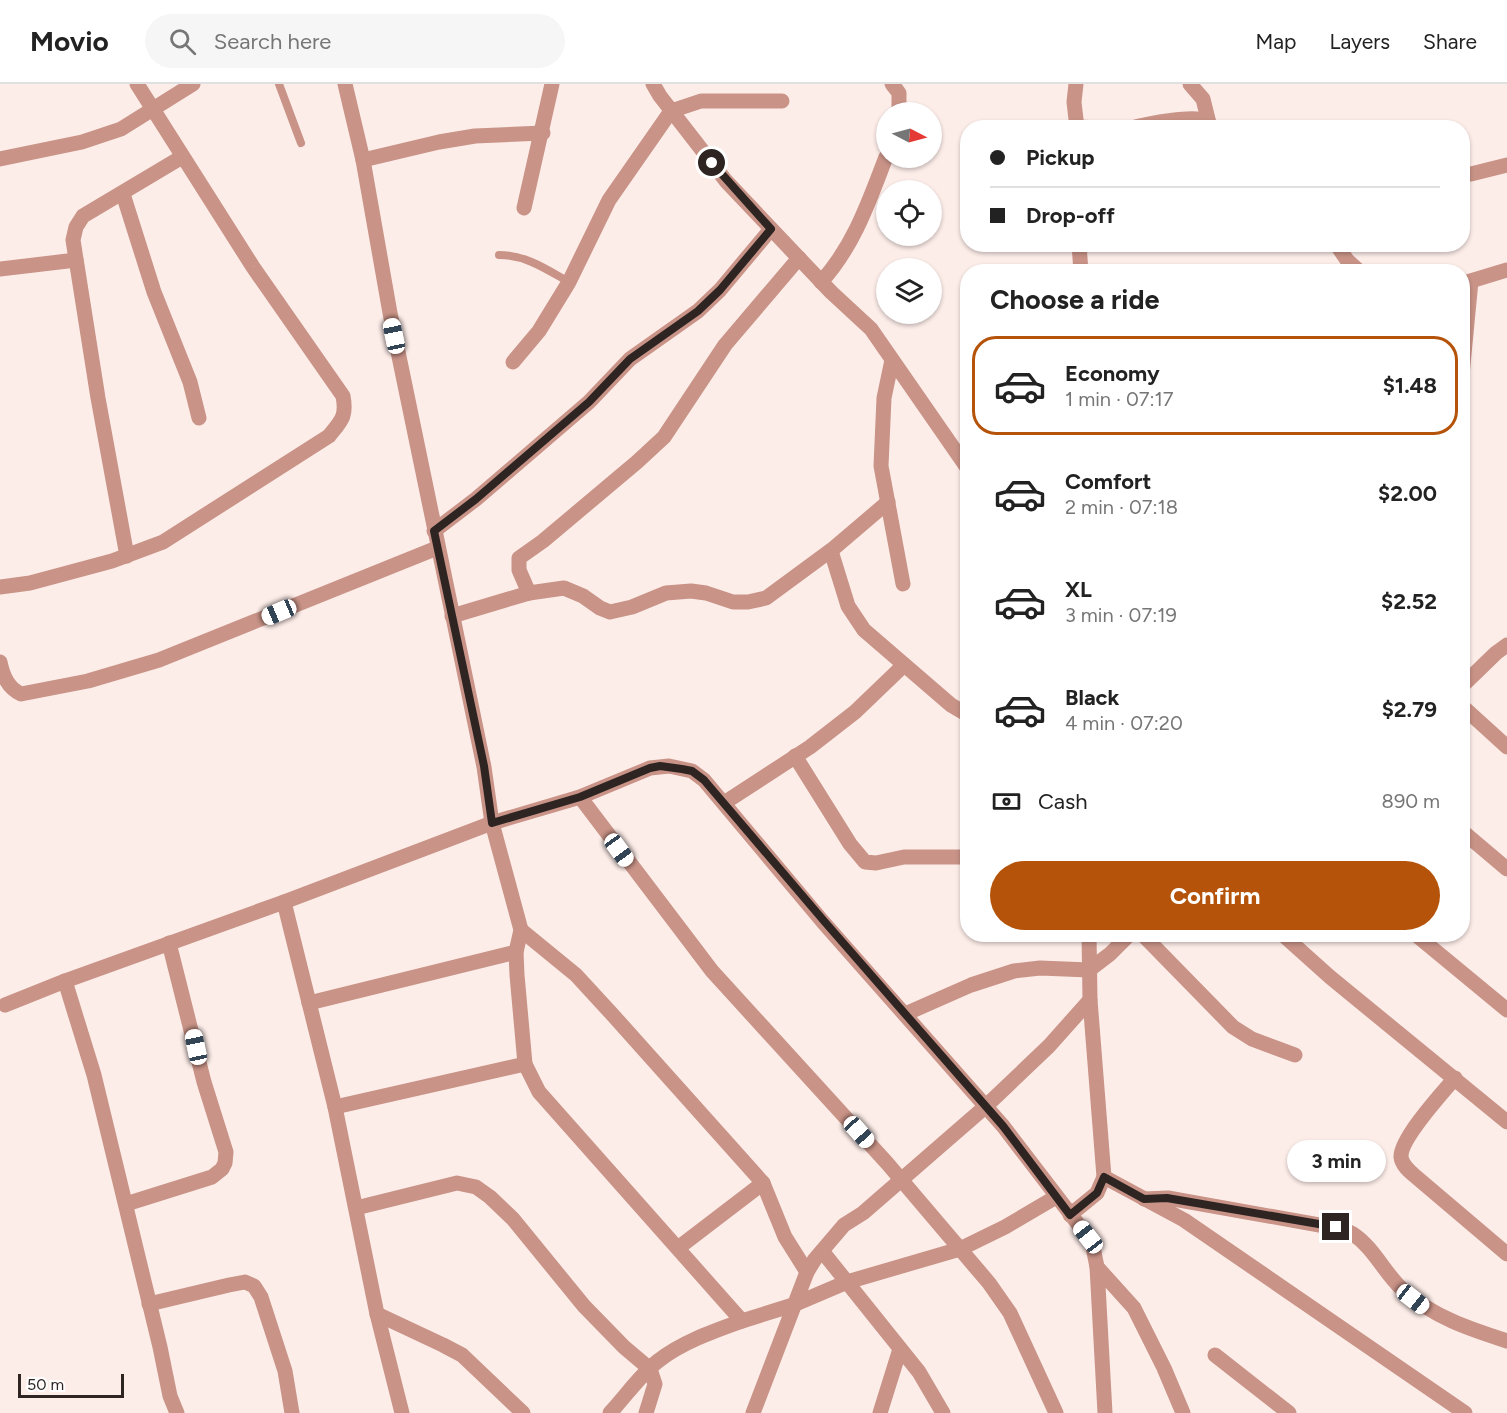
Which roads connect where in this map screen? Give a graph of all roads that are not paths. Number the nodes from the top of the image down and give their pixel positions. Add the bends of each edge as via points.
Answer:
1 (137, 84) edge
2 (193, 84) edge
3 (279, 84) edge
4 (345, 84) edge
5 (552, 84) edge
6 (653, 84) edge
7 (892, 84) edge
8 (1076, 84) edge
9 (1190, 84) edge
10 (782, 101) dead end
11 (899, 102) edge
12 (153, 110) junction
13 (671, 111) junction
14 (1076, 120) edge
15 (1177, 120) edge
16 (1202, 120) edge
17 (1208, 120) edge
18 (543, 133) junction
19 (301, 143) dead end
20 (182, 157) junction
21 (0, 159) edge
22 (363, 160) junction
23 (1507, 165) edge
24 (882, 168) edge
25 (1470, 174) edge
26 (123, 194) junction
27 (524, 208) dead end
28 (771, 229) junction
29 (1342, 252) edge
30 (500, 255) dead end
31 (799, 258) junction
32 (76, 260) junction
33 (1351, 264) edge
34 (0, 269) edge
35 (1507, 270) edge
36 (1470, 281) edge
37 (568, 282) junction
38 (821, 282) junction
39 (892, 360) junction
40 (513, 362) dead end
41 (199, 418) dead end
42 (960, 458) edge
43 (888, 502) junction
44 (434, 531) junction
45 (438, 548) junction
46 (831, 551) junction
47 (127, 556) junction
48 (903, 584) dead end
49 (0, 587) edge
50 (529, 593) junction
51 (452, 616) junction
52 (1507, 645) edge
53 (0, 662) edge
54 (904, 665) junction
55 (1470, 678) edge
56 (960, 711) edge
57 (1470, 713) edge
58 (1507, 747) edge
59 (795, 756) junction
60 (580, 797) junction
61 (724, 803) junction
62 (492, 823) junction
63 (1470, 838) edge
64 (960, 857) edge
65 (1507, 869) edge
66 (284, 902) junction
67 (521, 930) junction
68 (1089, 942) edge
69 (1122, 942) edge
70 (1150, 942) edge
71 (1291, 942) edge
72 (1425, 942) edge
73 (169, 943) junction
74 (516, 952) junction
75 (1089, 970) junction
76 (65, 981) junction
77 (1090, 999) junction
78 (309, 1003) junction
79 (5, 1005) dead end
80 (1507, 1010) edge
81 (905, 1014) junction
82 (1295, 1055) dead end
83 (525, 1064) junction
84 (1455, 1078) junction
85 (335, 1107) junction
86 (985, 1107) junction
87 (1507, 1122) edge
88 (1104, 1177) junction
89 (900, 1179) junction
90 (763, 1183) junction
91 (1056, 1197) junction
92 (1144, 1199) junction
93 (126, 1204) junction
94 (356, 1208) junction
95 (1070, 1215) junction
96 (678, 1248) junction
97 (960, 1249) junction
98 (822, 1251) junction
99 (1507, 1254) edge
100 (1097, 1267) junction
101 (807, 1272) junction
102 (848, 1282) junction
103 (149, 1304) junction
104 (793, 1305) junction
105 (377, 1314) junction
106 (742, 1321) junction
107 (1507, 1341) edge
108 (900, 1349) junction
109 (1215, 1355) dead end
110 (650, 1369) junction
111 (177, 1413) edge
112 (291, 1413) edge
113 (402, 1413) edge
114 (523, 1413) edge
115 (610, 1413) edge
116 (646, 1413) edge
117 (753, 1413) edge
118 (880, 1413) edge
119 (943, 1413) edge
120 (1056, 1413) edge
121 (1105, 1413) edge
122 (1183, 1413) edge
123 (1289, 1413) edge
124 (1465, 1413) edge

1 - 12 street
2 - 12 street
3 - 19 lane
4 - 22 street
5 - 18 street
6 - 13 street
7 - 11 street via 899,93
8 - 14 street
9 - 17 street via 1203,99
10 - 13 street via 701,101
12 - 20 street
12 - 21 street via 121,129 82,142
13 - 28 street via 726,181
13 - 37 street via 609,200
15 - 16 street
18 - 22 street via 475,136
18 - 27 street
20 - 26 street
20 - 47 street via 343,396 346,409 343,420 329,436 189,527
22 - 44 street
23 - 25 street
24 - 38 street via 856,233
26 - 32 street via 83,216 73,240
26 - 41 street via 154,292 190,382
28 - 31 street
28 - 44 street via 698,311 630,359 589,402
29 - 33 street
30 - 37 lane via 528,260
31 - 38 street
31 - 50 street via 724,345 664,437 519,558 519,570
32 - 34 street
32 - 47 street
35 - 36 street
37 - 40 street via 539,331
38 - 39 street via 871,329
39 - 42 street
39 - 43 street via 884,398 881,445
43 - 46 street
43 - 48 street
44 - 45 street
45 - 51 street
45 - 53 street via 179,652 88,681 21,694 12,690
46 - 50 street via 766,598 748,602 691,591 666,593 610,612 564,588
46 - 54 street via 848,606 864,630
47 - 49 street via 30,583
50 - 51 street
51 - 62 street
52 - 55 street
54 - 56 street
54 - 59 street via 855,712
57 - 58 street
59 - 61 street
59 - 64 street via 865,862
60 - 61 street via 650,768 669,766 699,775
60 - 62 street
60 - 89 street via 712,971
61 - 81 street
62 - 66 street
62 - 67 street
63 - 65 street
66 - 73 street
66 - 78 street
67 - 74 street
67 - 90 street via 576,975
68 - 75 street
69 - 75 street
70 - 82 street via 1233,1027 1252,1039
71 - 84 street
72 - 80 street
73 - 76 street
73 - 93 street via 224,1146 225,1163 212,1177
74 - 78 street
74 - 83 street
75 - 77 street
75 - 81 street via 1014,971
76 - 79 street
76 - 93 street via 94,1075
77 - 86 street via 1049,1046
77 - 88 street
78 - 85 street
81 - 86 street
83 - 85 street
83 - 96 street via 539,1092
84 - 87 street
84 - 99 street via 1406,1142 1401,1158 1415,1176
85 - 94 street
86 - 89 street
86 - 91 street
88 - 92 street
88 - 95 street via 1097,1193
89 - 97 street
89 - 98 street via 844,1225
90 - 96 street
90 - 101 street via 785,1237
91 - 95 street
91 - 97 street
92 - 107 street via 1167,1198 1336,1227 1353,1234 1401,1289 1425,1308 1459,1325
92 - 124 street via 1184,1220
93 - 103 street
94 - 105 street
94 - 110 street via 457,1183 476,1187 513,1219 584,1306
95 - 100 street via 1094,1247
96 - 106 street
97 - 102 street
97 - 120 street via 1010,1313
98 - 101 street
98 - 102 street
100 - 121 street
100 - 122 street via 1134,1308
101 - 104 street
102 - 104 street
102 - 108 street
103 - 111 street
103 - 112 street via 244,1282 254,1286 285,1371
104 - 106 street
104 - 117 street
105 - 113 street
105 - 114 street via 462,1355
106 - 110 street via 680,1348
108 - 118 street
108 - 119 street
109 - 123 street
110 - 115 street
110 - 116 street via 655,1384

